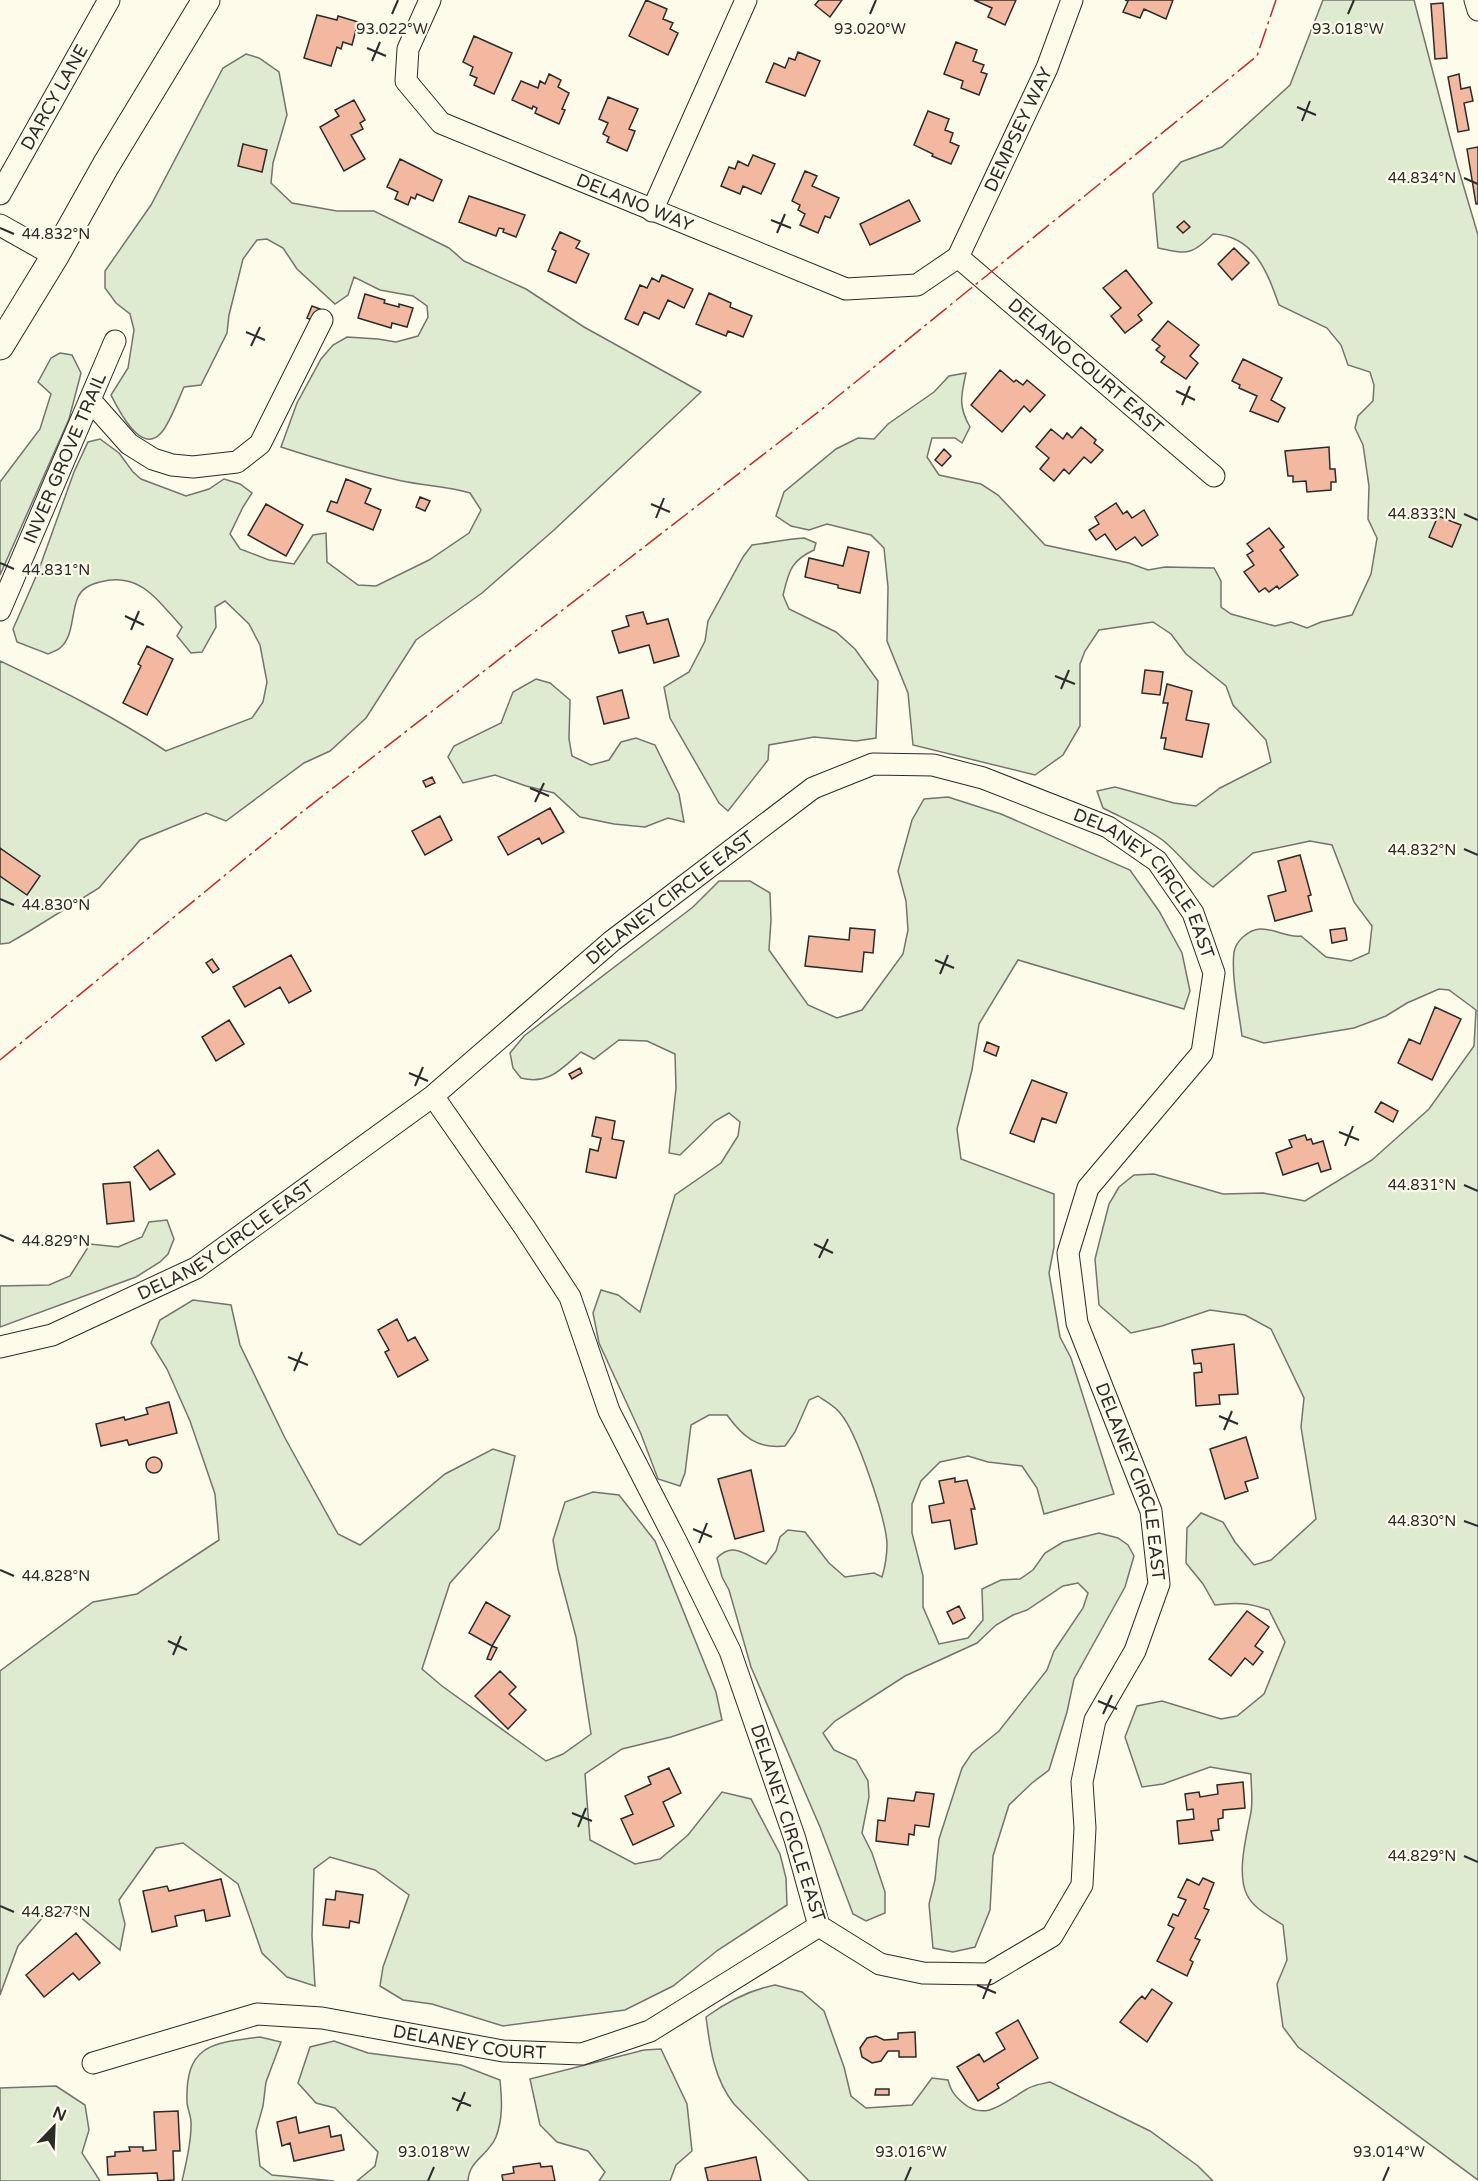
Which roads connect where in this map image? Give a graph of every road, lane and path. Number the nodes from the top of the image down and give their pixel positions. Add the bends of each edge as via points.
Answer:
1 (109, 0) edge
2 (206, 0) edge
3 (430, 0) edge
4 (746, 0) edge
5 (1072, 0) edge
6 (1475, 0) edge
7 (1478, 10) edge
8 (0, 194) edge
9 (652, 210) junction
10 (0, 225) edge
11 (55, 256) junction
12 (958, 257) junction
13 (322, 320) dead end
14 (115, 341) dead end
15 (0, 346) edge
16 (90, 400) junction
17 (1214, 476) dead end
18 (0, 610) edge
19 (433, 1096) junction
20 (0, 1347) edge
21 (819, 1926) junction
22 (93, 2062) dead end

1 - 8 street, DARCY LANE
2 - 11 main road
3 - 9 street, DELANO WAY via 408,49 406,81 441,123
4 - 9 street
5 - 12 street, DEMPSEY WAY via 1047,68
6 - 7 street
9 - 12 street, DELANO WAY via 846,289 917,285
10 - 11 street
11 - 15 main road
12 - 17 street, DELANO COURT EAST
13 - 16 street via 260,444 237,462 193,467 153,459 129,444
14 - 16 street, INVER GROVE TRAIL
16 - 18 street, INVER GROVE TRAIL
19 - 20 street, DELANEY CIRCLE EAST via 196,1268 52,1335
19 - 21 street, DELANEY CIRCLE EAST via 570,1297 609,1411 730,1652 795,1839
19 - 21 street, DELANEY CIRCLE EAST via 612,941 813,788 873,764 933,765 983,778 1108,827 1157,861 1193,913 1214,973 1202,1053 1088,1188 1068,1253 1077,1323 1151,1512 1158,1584 1135,1651 1095,1720 1082,1782 1082,1886 1052,1936 988,1974 923,1973 880,1964
21 - 22 street, DELANEY COURT via 650,2031 582,2054 503,2051 322,2018 257,2014

